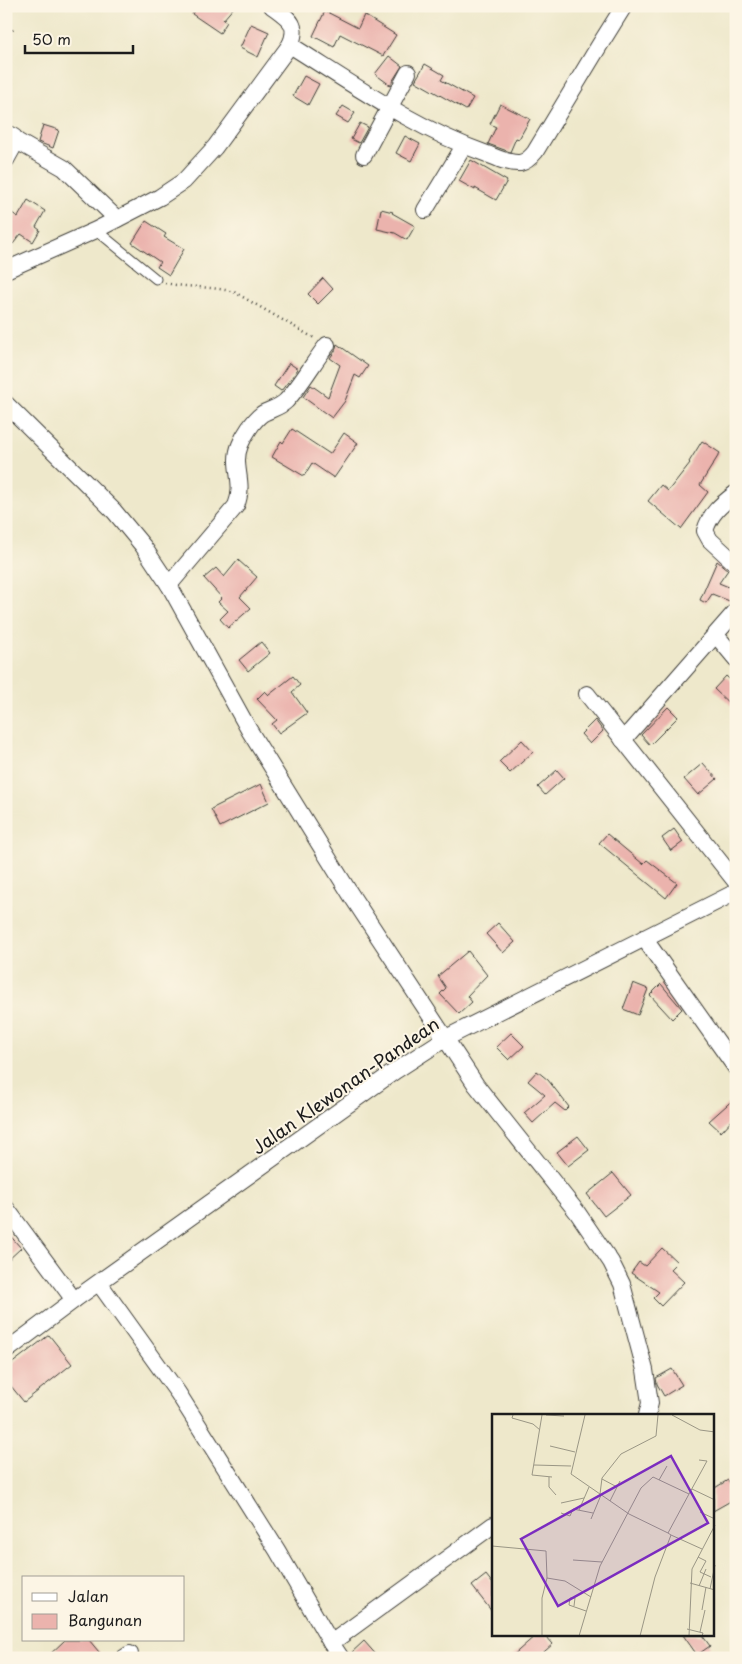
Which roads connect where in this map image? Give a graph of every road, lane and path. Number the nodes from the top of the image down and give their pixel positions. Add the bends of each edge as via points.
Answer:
1 (272, 6) edge
2 (624, 6) edge
3 (15, 27) dead end
4 (6, 38) edge
5 (290, 45) junction
6 (408, 73) dead end
7 (390, 107) junction
8 (11, 136) edge
9 (464, 146) junction
10 (364, 155) dead end
11 (6, 160) edge
12 (425, 210) dead end
13 (118, 219) junction
14 (96, 230) junction
15 (6, 270) edge
16 (156, 279) joint
17 (326, 345) joint
18 (6, 404) edge
19 (736, 494) edge
20 (736, 564) edge
21 (169, 585) junction
22 (736, 610) edge
23 (716, 634) junction
24 (736, 659) edge
25 (587, 694) dead end
26 (623, 740) junction
27 (736, 882) edge
28 (736, 892) edge
29 (644, 938) junction
30 (446, 1038) junction
31 (734, 1063) edge
32 (6, 1208) edge
33 (99, 1283) junction
34 (74, 1300) junction
35 (6, 1351) edge
36 (647, 1414) edge
37 (492, 1526) edge
38 (331, 1643) junction
39 (341, 1658) edge

1 - 5 street via 295,29
2 - 9 street via 530,158 522,163 510,162
3 - 4 path
5 - 7 street
5 - 13 street via 198,167 160,197
6 - 7 street
7 - 9 street via 411,121
7 - 10 street
8 - 11 street via 15,144
8 - 13 street via 64,168
9 - 12 street
13 - 14 street
14 - 15 street
14 - 16 lane
16 - 17 path via 176,285 234,292
17 - 21 street via 287,400 262,414 248,431 237,459 241,486 236,506
18 - 21 street via 114,511
19 - 20 street via 719,506 705,531 710,540
21 - 30 street via 249,730 351,895
22 - 23 street
23 - 24 street
23 - 26 street
25 - 26 street
26 - 27 street
28 - 29 street, Jalan Klewonan-Pandean
29 - 30 street, Jalan Klewonan-Pandean
29 - 31 street
30 - 33 street, Jalan Klewonan-Pandean
30 - 36 street via 476,1085 577,1212 611,1262 622,1284 645,1370 650,1402
32 - 34 street
33 - 34 street, Jalan Klewonan-Pandean
33 - 38 street via 178,1393
34 - 35 street, Jalan Klewonan-Pandean
37 - 38 street
38 - 39 street

